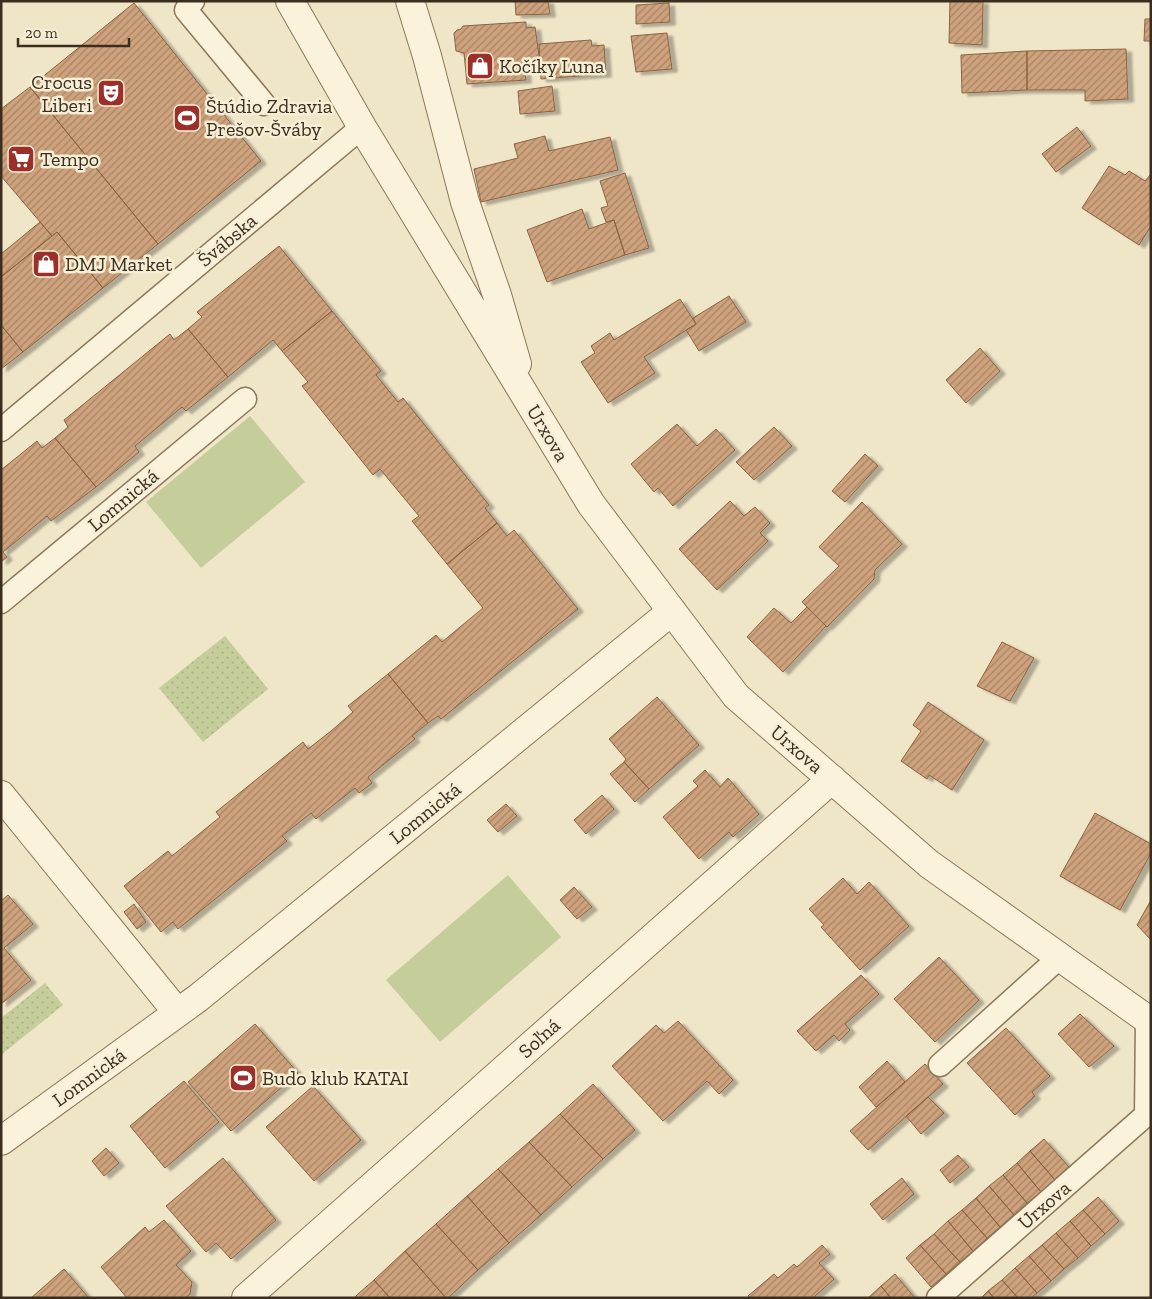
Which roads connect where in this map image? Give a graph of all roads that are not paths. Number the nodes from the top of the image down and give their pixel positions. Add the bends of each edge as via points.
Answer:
1 (193, 1) edge
2 (290, 1) edge
3 (410, 1) edge
4 (264, 104) dead end
5 (362, 128) junction
6 (526, 396) junction
7 (245, 399) dead end
8 (1, 430) edge
9 (1, 602) edge
10 (672, 611) junction
11 (832, 779) junction
12 (1, 795) edge
13 (1060, 957) junction
14 (177, 1012) junction
15 (1149, 1021) edge
16 (940, 1065) dead end
17 (1148, 1114) edge
18 (1, 1141) edge
19 (246, 1298) edge
20 (938, 1298) edge

1 - 4 lane via 186,10
2 - 5 street, Urxova
3 - 6 street, Urxova via 465,202 497,295
5 - 6 street, Urxova
5 - 8 lane, Švábska
6 - 10 street, Urxova via 591,504
7 - 9 lane, Lomnická
10 - 11 street, Urxova via 736,696
10 - 14 street, Lomnická
11 - 13 street, Urxova via 929,864
11 - 19 street, Soľná
12 - 14 street
13 - 15 street, Urxova
13 - 16 lane
14 - 18 street, Lomnická
15 - 17 lane
17 - 20 lane, Urxova

